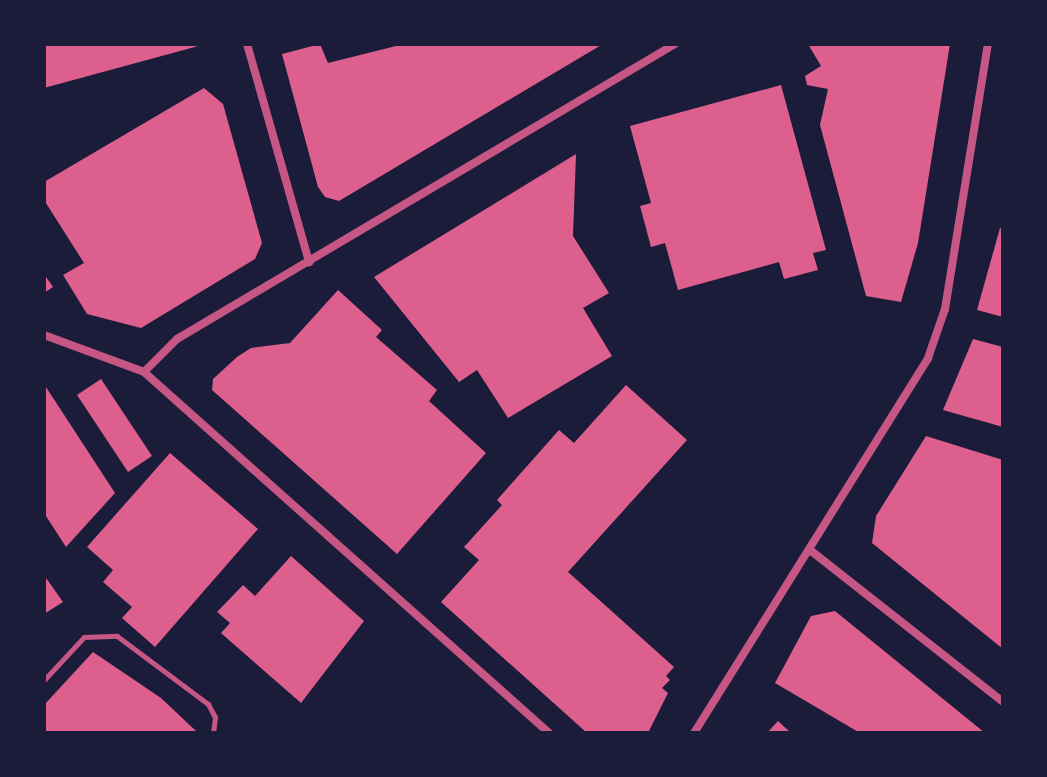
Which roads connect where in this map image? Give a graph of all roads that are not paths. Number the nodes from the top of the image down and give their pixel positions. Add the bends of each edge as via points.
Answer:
1 (247, 44) edge
2 (675, 44) edge
3 (988, 44) edge
4 (309, 262) junction
5 (44, 335) edge
6 (144, 372) junction
7 (810, 550) junction
8 (44, 680) edge
9 (1003, 702) edge
10 (213, 733) edge
11 (549, 733) edge
12 (694, 733) edge

1 - 4 street
2 - 4 street
3 - 7 street via 941,321 928,358
4 - 6 street via 177,339
5 - 6 street via 70,340
6 - 11 street
7 - 9 street
7 - 12 street
8 - 10 lane via 84,637 117,636 208,704 215,717

